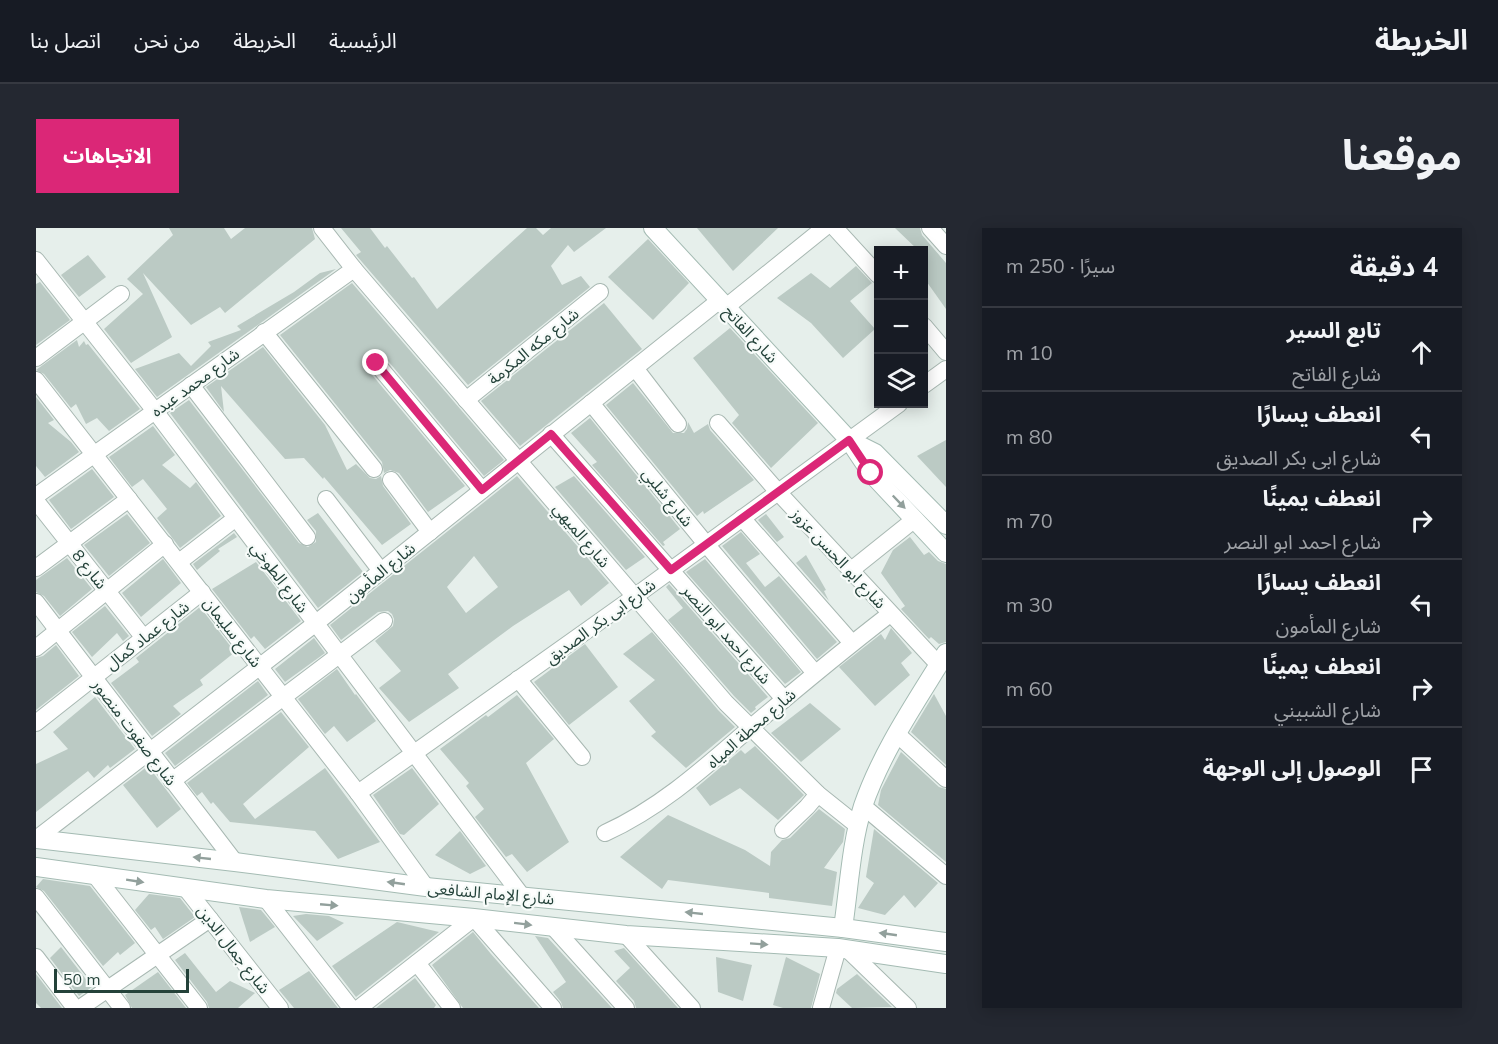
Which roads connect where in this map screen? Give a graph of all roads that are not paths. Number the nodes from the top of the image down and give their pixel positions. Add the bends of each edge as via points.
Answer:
1 (322, 228) edge
2 (653, 228) edge
3 (824, 228) edge
4 (835, 228) edge
5 (930, 228) edge
6 (946, 246) edge
7 (36, 260) edge
8 (354, 268) junction
9 (874, 270) edge
10 (600, 292) dead end
11 (120, 294) dead end
12 (723, 304) junction
13 (84, 322) junction
14 (928, 331) edge
15 (264, 332) junction
16 (946, 351) edge
17 (36, 358) edge
18 (376, 363) dead end
19 (635, 368) junction
20 (946, 369) edge
21 (36, 380) edge
22 (928, 383) edge
23 (190, 385) junction
24 (466, 400) junction
25 (591, 403) junction
26 (893, 408) edge
27 (155, 411) junction
28 (718, 423) dead end
29 (678, 424) dead end
30 (551, 434) junction
31 (849, 440) junction
32 (94, 453) junction
33 (518, 460) junction
34 (374, 469) dead end
35 (391, 480) dead end
36 (482, 490) junction
37 (778, 492) junction
38 (36, 496) edge
39 (129, 499) junction
40 (326, 499) dead end
41 (36, 501) edge
42 (236, 518) junction
43 (742, 518) junction
44 (915, 519) junction
45 (946, 525) edge
46 (430, 532) junction
47 (307, 537) dead end
48 (69, 543) junction
49 (165, 544) junction
50 (706, 544) junction
51 (946, 553) edge
52 (179, 562) junction
53 (36, 568) edge
54 (671, 570) junction
55 (381, 571) junction
56 (850, 571) junction
57 (108, 591) junction
58 (202, 592) junction
59 (634, 597) junction
60 (36, 602) edge
61 (890, 614) junction
62 (384, 621) dead end
63 (316, 623) junction
64 (58, 630) junction
65 (144, 638) junction
66 (852, 643) junction
67 (36, 648) edge
68 (339, 655) junction
69 (942, 659) edge
70 (259, 666) junction
71 (815, 673) junction
72 (94, 678) junction
73 (518, 679) junction
74 (283, 697) junction
75 (784, 699) junction
76 (36, 723) edge
77 (749, 729) junction
78 (897, 734) junction
79 (149, 750) junction
80 (414, 753) junction
81 (582, 757) dead end
82 (946, 779) edge
83 (172, 781) junction
84 (358, 793) junction
85 (818, 795) junction
86 (863, 806) junction
87 (858, 826) junction
88 (783, 830) dead end
89 (605, 833) dead end
90 (36, 839) edge
91 (235, 862) junction
92 (36, 867) edge
93 (94, 874) junction
94 (946, 876) edge
95 (426, 887) junction
96 (187, 890) junction
97 (522, 896) junction
98 (36, 897) edge
99 (266, 899) junction
100 (474, 918) junction
101 (210, 919) junction
102 (553, 927) junction
103 (843, 928) junction
104 (626, 935) junction
105 (946, 942) edge
106 (842, 949) junction
107 (158, 955) junction
108 (36, 957) edge
109 (417, 963) junction
110 (946, 964) edge
111 (107, 989) junction
112 (75, 1008) edge
113 (80, 1008) edge
114 (122, 1008) edge
115 (199, 1008) edge
116 (280, 1008) edge
117 (351, 1008) edge
118 (359, 1008) edge
119 (452, 1008) edge
120 (553, 1008) edge
121 (626, 1008) edge
122 (692, 1008) edge
123 (821, 1008) edge
124 (908, 1008) edge

1 - 8 street, شارع الميهي
2 - 12 main road, شارع الفاتح
3 - 12 street, شارع المأمون
4 - 9 street
5 - 6 street
7 - 13 street, شارع الطوخي
8 - 15 street, شارع محمد عبده
8 - 24 street, شارع الميهي
10 - 24 street, شارع مكه المكرمة
11 - 13 street
12 - 19 street, شارع المأمون
12 - 31 main road, شارع الفاتح
13 - 17 street
13 - 27 street, شارع الطوخي
14 - 16 street
15 - 23 street, شارع محمد عبده
15 - 34 street
18 - 36 street
19 - 25 street, شارع المأمون
19 - 29 street
20 - 22 street
21 - 32 street, شارع سليمان
23 - 27 street, شارع محمد عبده
23 - 47 street
24 - 33 street, شارع الميهي
25 - 30 street, شارع المأمون
25 - 50 street, شارع شلبي
26 - 31 street, شارع ابى بكر الصديق
27 - 32 street, شارع محمد عبده
27 - 42 street, شارع الطوخي
28 - 37 street, شارع ابو الحسن عزوز
30 - 33 street, شارع المأمون
30 - 54 street, شارع احمد ابو النصر
31 - 37 street, شارع ابى بكر الصديق
31 -> 44 main road, شارع الفاتح via 871,473
31 - 45 main road, شارع الفاتح via 875,453
32 - 38 street, شارع محمد عبده
32 - 39 street, شارع سليمان
33 - 36 street, شارع المأمون
33 - 59 street, شارع الميهي
35 - 46 street
36 - 46 street, شارع المأمون
37 - 43 street, شارع ابى بكر الصديق
37 - 56 street, شارع ابو الحسن عزوز
39 - 48 street
39 - 49 street, شارع سليمان
40 - 55 street
41 - 48 street, شارع 8
42 - 52 street
42 - 63 street, شارع الطوخي
43 - 50 street, شارع ابى بكر الصديق
43 - 66 street
44 - 51 main road, شارع الفاتح
44 - 56 street
46 - 55 street, شارع المأمون
48 - 53 street
48 - 57 street, شارع 8
49 - 52 street, شارع سليمان
49 - 57 street
50 - 54 street, شارع ابى بكر الصديق
50 - 71 street, شارع شلبي
52 - 58 street, شارع سليمان
54 - 59 street, شارع ابى بكر الصديق
54 - 75 street, شارع احمد ابو النصر
55 - 63 street, شارع المأمون
56 - 61 street, شارع ابو الحسن عزوز
57 - 64 street
57 - 65 street, شارع 8
58 - 65 street, شارع عماد كمال
58 - 70 street, شارع سليمان
59 - 73 street, شارع ابى بكر الصديق
59 - 77 street, شارع الميهي
60 - 64 street, شارع صفوت منصور
61 - 66 street, شارع محطة المياه
61 - 69 street, شارع ابو الحسن عزوز
62 - 68 street
63 - 68 street, شارع الطوخي
63 - 70 street, شارع المأمون
64 - 67 street
64 - 72 street, شارع صفوت منصور
65 - 72 street, شارع عماد كمال
66 - 71 street, شارع محطة المياه
68 - 74 street
68 - 80 street, شارع الطوخي
69 - 78 main road
70 - 74 street, شارع سليمان
70 - 79 street, شارع المأمون
71 - 75 street, شارع محطة المياه
72 - 76 street, شارع عماد كمال
72 - 79 street, شارع صفوت منصور
73 - 80 street, شارع ابى بكر الصديق
73 - 81 street
74 - 83 street
74 - 84 street, شارع سليمان
75 - 77 street, شارع محطة المياه
77 - 85 street, شارع الميهي
77 - 89 street, شارع محطة المياه via 669,796
78 - 82 street
78 - 86 main road
79 - 83 street, شارع صفوت منصور
79 - 90 street, شارع المأمون
80 - 84 street, شارع ابى بكر الصديق
80 - 97 street, شارع الطوخي
83 - 91 street, شارع صفوت منصور
84 - 95 street, شارع سليمان
85 - 87 street, شارع الميهي
85 - 88 street
86 - 87 main road
86 - 94 street
87 - 103 main road
91 -> 90 main road, شارع الإمام الشافعى
95 -> 91 main road, شارع الإمام الشافعى
92 - 93 main road, شارع الإمام الشافعى
93 -> 96 main road, شارع الإمام الشافعى
93 - 107 street
95 - 97 main road, شارع الإمام الشافعى
96 - 99 main road, شارع الإمام الشافعى
96 - 101 street, شارع جمال الدين
103 -> 97 main road, شارع الإمام الشافعى
98 - 111 street
99 -> 100 main road, شارع الإمام الشافعى
99 - 117 street
100 -> 102 main road, شارع الإمام الشافعى
100 - 109 street
100 - 120 street
101 - 107 street
101 - 116 street, شارع جمال الدين
102 - 104 main road, شارع الإمام الشافعى
102 - 121 street
105 -> 103 main road, شارع الإمام الشافعى
104 -> 106 main road, شارع الإمام الشافعى
104 - 122 street
106 - 110 main road, شارع الإمام الشافعى
106 - 123 street
106 - 124 street
107 - 111 street
107 - 115 street
108 - 112 street
109 - 118 street
109 - 119 street
111 - 113 street
111 - 114 street

